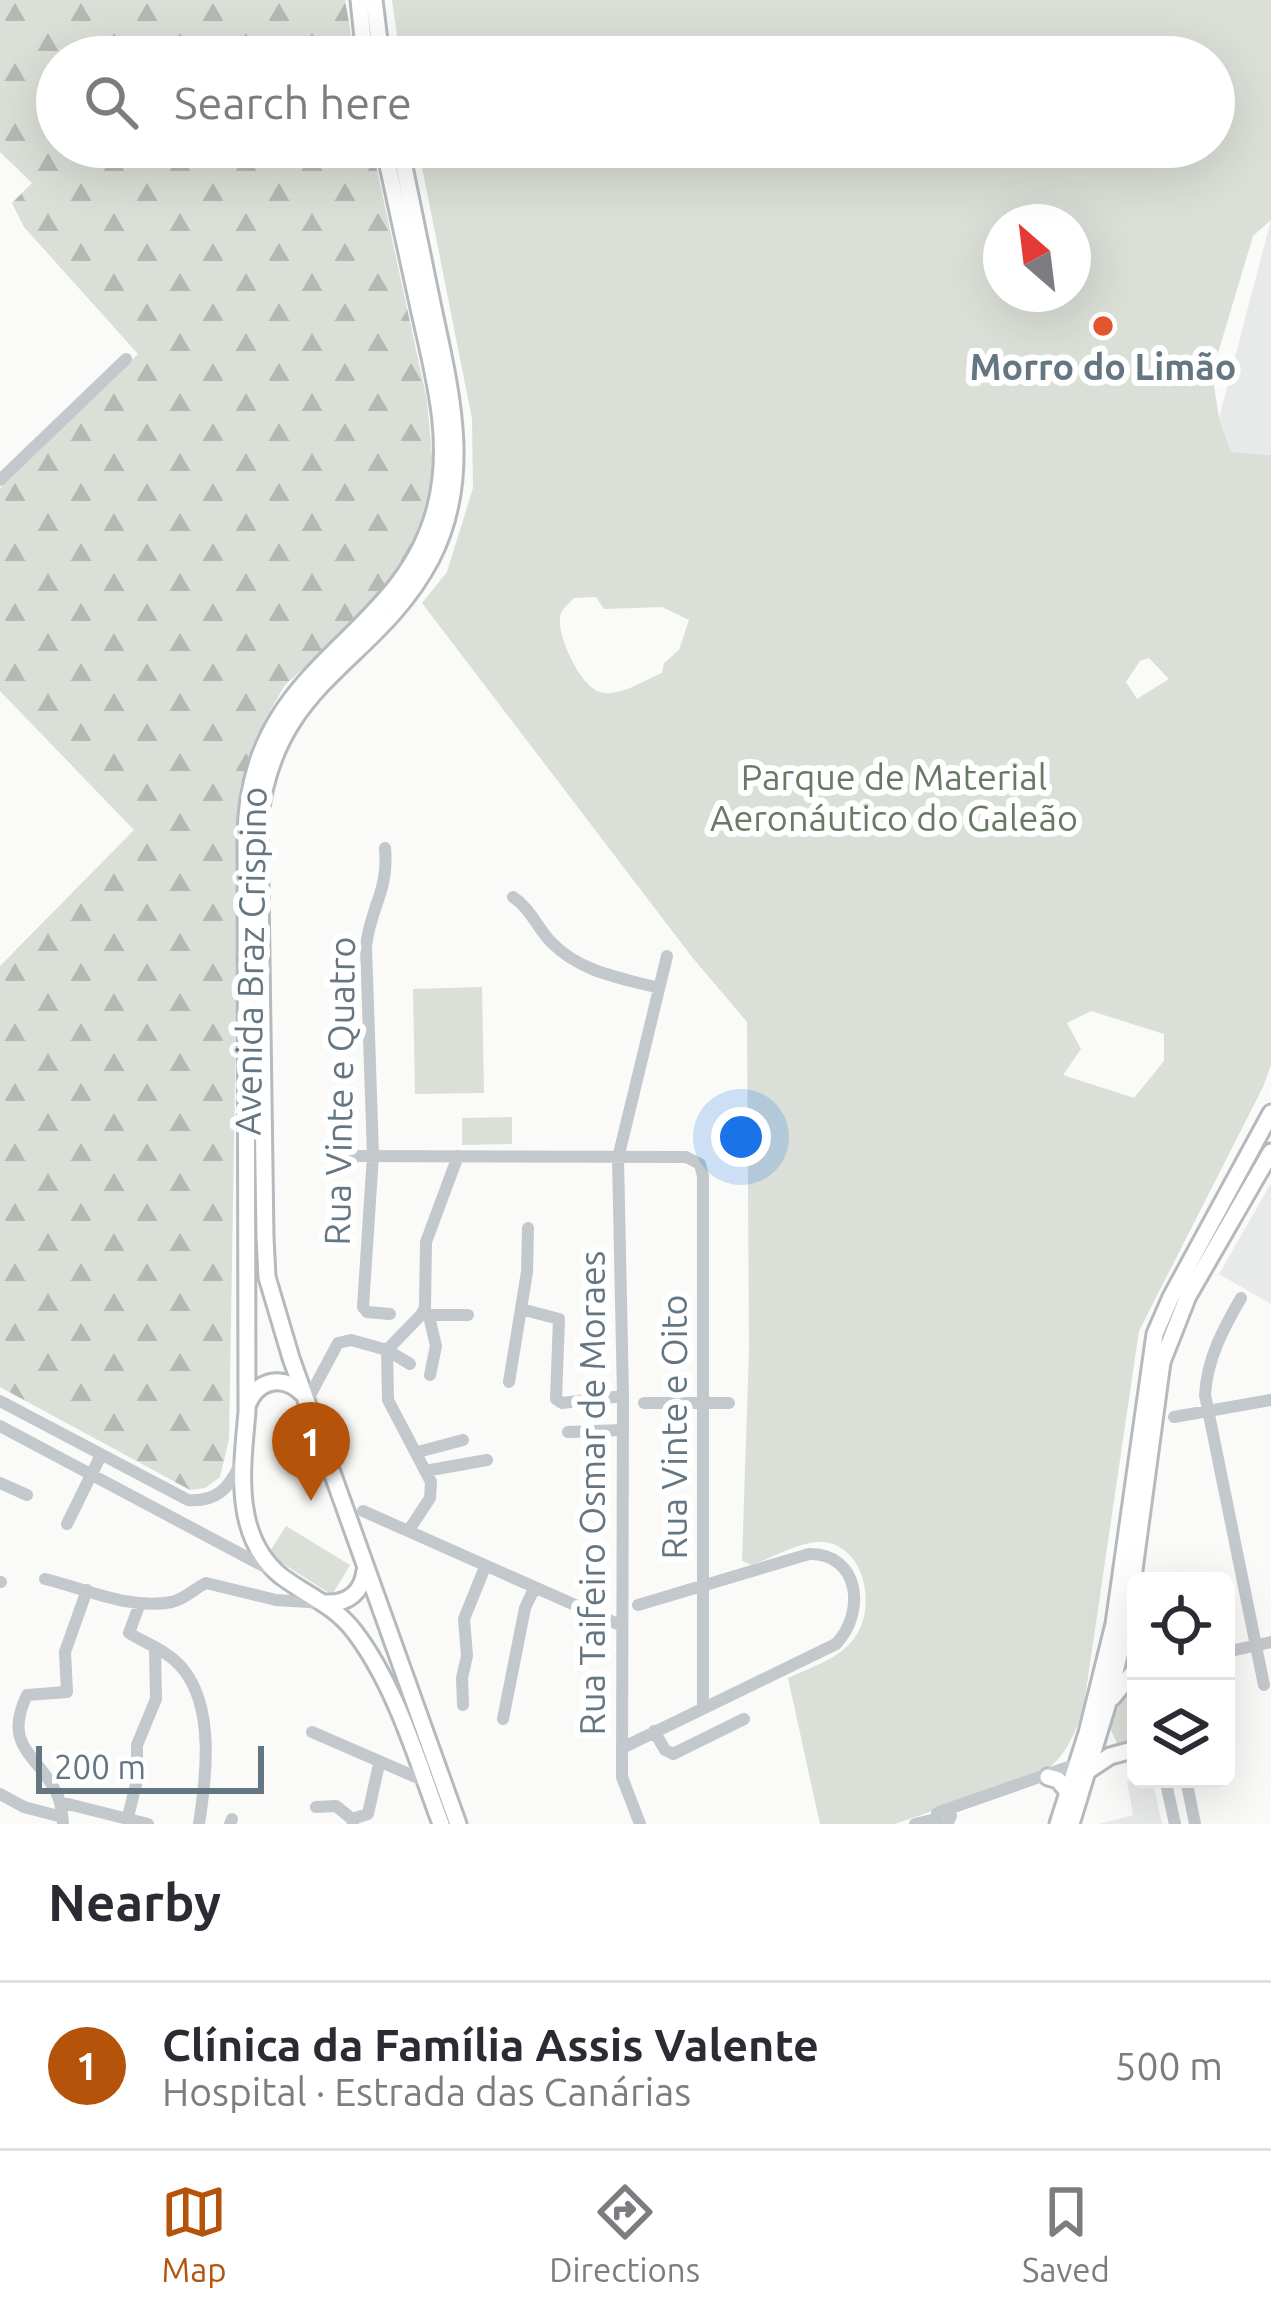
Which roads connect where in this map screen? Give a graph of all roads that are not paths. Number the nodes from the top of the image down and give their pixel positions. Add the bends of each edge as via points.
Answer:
1 (358, 0) edge
2 (374, 0) edge
3 (362, 36) edge
4 (378, 36) edge
5 (388, 168) edge
6 (404, 168) edge
7 (126, 359) dead end
8 (0, 480) edge
9 (385, 848) dead end
10 (513, 897) dead end
11 (667, 956) dead end
12 (658, 988) junction
13 (1271, 1113) edge
14 (1271, 1154) edge
15 (373, 1155) junction
16 (328, 1156) dead end
17 (458, 1156) junction
18 (618, 1158) junction
19 (528, 1228) dead end
20 (1241, 1298) dead end
21 (520, 1309) junction
22 (390, 1314) dead end
23 (425, 1315) junction
24 (468, 1315) dead end
25 (387, 1350) junction
26 (410, 1364) dead end
27 (430, 1375) dead end
28 (509, 1382) dead end
29 (623, 1396) junction
30 (306, 1399) junction
31 (1271, 1400) edge
32 (0, 1402) edge
33 (702, 1402) junction
34 (644, 1403) dead end
35 (729, 1403) dead end
36 (247, 1412) junction
37 (1210, 1412) junction
38 (1174, 1417) dead end
39 (0, 1426) edge
40 (622, 1430) junction
41 (568, 1432) dead end
42 (463, 1440) dead end
43 (418, 1452) junction
44 (101, 1455) junction
45 (243, 1458) junction
46 (487, 1460) dead end
47 (425, 1471) junction
48 (91, 1474) junction
49 (0, 1483) edge
50 (27, 1495) dead end
51 (362, 1511) dead end
52 (67, 1524) dead end
53 (409, 1530) junction
54 (364, 1566) junction
55 (485, 1567) junction
56 (281, 1575) junction
57 (45, 1580) dead end
58 (703, 1585) junction
59 (534, 1589) junction
60 (87, 1590) junction
61 (326, 1603) junction
62 (140, 1604) junction
63 (638, 1604) dead end
64 (620, 1606) junction
65 (596, 1614) junction
66 (620, 1625) junction
67 (1264, 1644) edge
68 (155, 1648) junction
69 (1127, 1677) edge
70 (1264, 1685) dead end
71 (463, 1705) dead end
72 (1107, 1706) junction
73 (703, 1707) junction
74 (503, 1718) dead end
75 (744, 1719) dead end
76 (1100, 1730) junction
77 (654, 1731) junction
78 (312, 1732) dead end
79 (622, 1748) junction
80 (1127, 1748) edge
81 (1127, 1751) edge
82 (379, 1764) junction
83 (1082, 1767) junction
84 (1048, 1777) junction
85 (425, 1781) junction
86 (1069, 1788) junction
87 (1167, 1788) edge
88 (1188, 1788) edge
89 (0, 1794) edge
90 (316, 1807) dead end
91 (62, 1814) edge
92 (128, 1816) junction
93 (942, 1820) edge
94 (352, 1822) edge
95 (148, 1824) edge
96 (199, 1824) edge
97 (441, 1824) edge
98 (458, 1824) edge
99 (640, 1824) edge
100 (915, 1824) edge
101 (1058, 1824) edge
102 (1071, 1824) edge
103 (1175, 1824) edge
104 (1195, 1824) edge

1 - 3 main road
2 - 4 main road
5 - 36 main road, Avenida Braz Crispino via 440,412 440,483 408,568 290,698 249,788
6 - 30 main road, Avenida Braz Crispino via 455,424 449,511 409,593 288,726 260,821 266,1258
7 - 8 street
9 - 15 street, Rua Vinte e Quatro via 386,886 367,946
10 - 12 street via 572,960
11 - 12 street, Rua Taifeiro Osmar de Moraes
12 - 18 street, Rua Taifeiro Osmar de Moraes
13 - 83 main road via 1155,1334 1114,1624
14 - 72 main road via 1188,1296 1162,1362 1131,1595
15 - 16 street
15 - 17 street
15 - 22 street, Rua Vinte e Quatro via 363,1307
17 - 18 street
17 - 23 street via 426,1242
18 - 29 street, Rua Taifeiro Osmar de Moraes
18 - 33 street, Rua Vinte e Oito via 686,1156 700,1164
19 - 21 street
20 - 37 street via 1206,1373
21 - 28 street
21 - 29 street via 559,1319 556,1400
23 - 24 street
23 - 25 street
23 - 27 street via 436,1346
25 - 26 street
25 - 30 street via 338,1343
25 - 43 street via 388,1400
29 - 40 street, Rua Taifeiro Osmar de Moraes
30 - 36 main road via 293,1385 270,1382 251,1396
30 - 54 main road, Avenida Braz Crispino
31 - 37 street
32 - 44 street
33 - 34 street
33 - 35 street
33 - 58 street, Rua Vinte e Oito
36 - 45 main road, Avenida Braz Crispino
37 - 38 street
37 - 67 street
39 - 48 street
40 - 41 street
40 - 64 street, Rua Taifeiro Osmar de Moraes
42 - 43 street
43 - 47 street
44 - 45 street via 203,1501 232,1482
44 - 48 street
45 - 56 main road, Avenida Braz Crispino via 248,1526
46 - 47 street
47 - 53 street via 430,1498
48 - 52 street
48 - 56 street
49 - 50 street
51 - 53 street
53 - 55 street
54 - 61 main road via 355,1594
54 - 98 main road, Avenida Braz Crispino
55 - 59 street
55 - 71 street via 464,1619
56 - 61 main road
57 - 60 street
58 - 63 street
58 - 73 street, Rua Vinte e Oito
58 - 73 street via 826,1553 849,1575 853,1616 836,1644
59 - 65 street
59 - 74 street
60 - 62 street
60 - 91 street via 65,1652 67,1692 27,1695 18,1727
61 - 62 street via 206,1583 173,1601
61 - 85 main road via 383,1677
62 - 68 street via 129,1633
64 - 65 street
64 - 66 street, Rua Taifeiro Osmar de Moraes
65 - 66 street
66 - 79 street, Rua Taifeiro Osmar de Moraes
67 - 70 street
68 - 92 street via 158,1685 137,1745
68 - 96 street via 186,1671 201,1714 206,1780
69 - 72 main road
72 - 76 main road
73 - 77 street
75 - 77 street via 674,1754
76 - 80 main road
76 - 83 main road
77 - 79 street
78 - 82 street
79 - 99 street, Rua Taifeiro Osmar de Moraes via 625,1790
81 - 83 main road
82 - 85 street
82 - 94 street via 368,1814
83 - 84 street
83 - 86 main road
83 - 102 main road
84 - 86 main road
84 - 93 street
85 - 97 main road
86 - 101 main road
87 - 103 street
88 - 104 street
89 - 91 street
90 - 94 street via 336,1806
91 - 92 street
92 - 95 street
93 - 100 street

